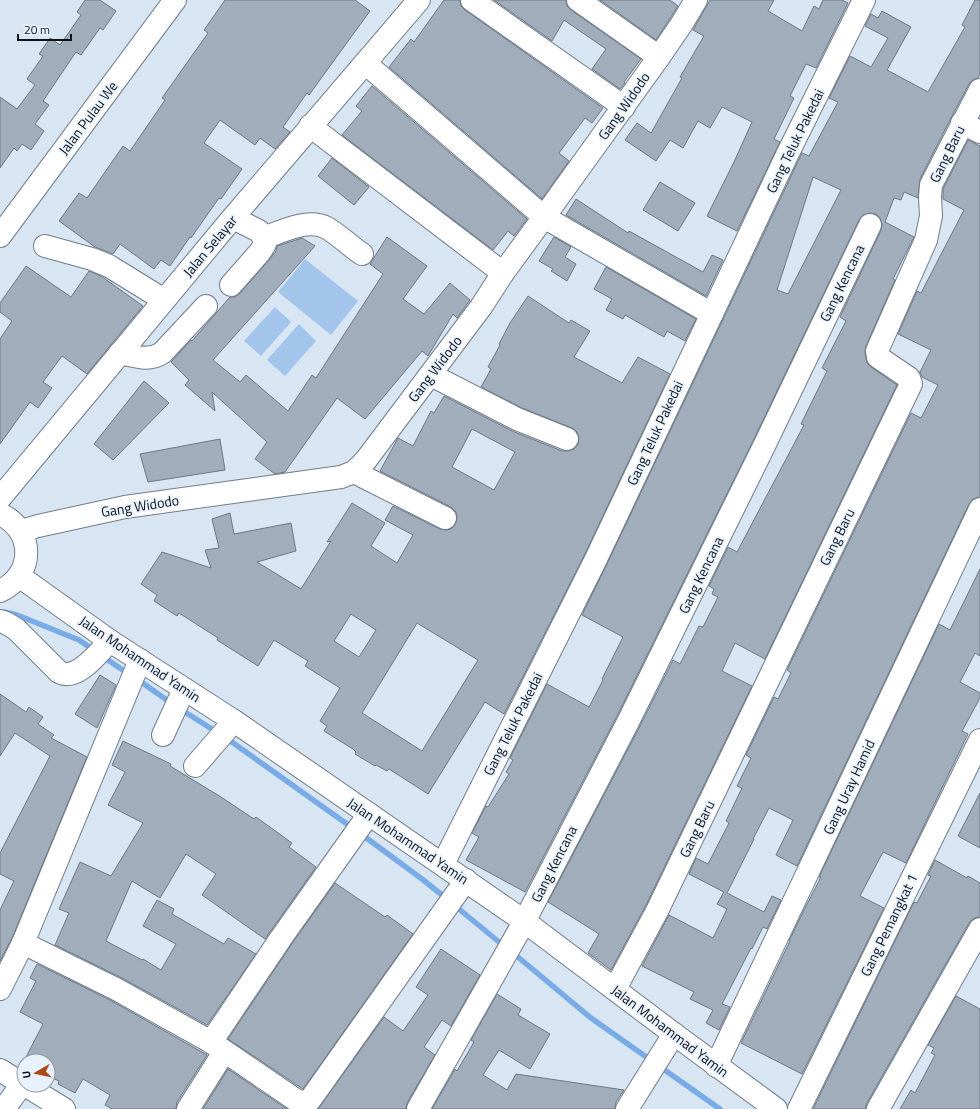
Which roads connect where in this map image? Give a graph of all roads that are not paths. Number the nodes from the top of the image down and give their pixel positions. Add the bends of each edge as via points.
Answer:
1 (175, 0) edge
2 (419, 0) edge
3 (472, 0) edge
4 (578, 0) edge
5 (696, 0) edge
6 (864, 0) edge
7 (659, 57) junction
8 (365, 63) junction
9 (980, 90) edge
10 (624, 106) junction
11 (310, 126) junction
12 (971, 128) edge
13 (544, 217) junction
14 (233, 218) junction
15 (870, 224) dead end
16 (0, 236) edge
17 (264, 238) junction
18 (45, 246) dead end
19 (362, 254) dead end
20 (503, 272) junction
21 (231, 285) dead end
22 (164, 300) junction
23 (206, 306) dead end
24 (712, 314) junction
25 (120, 353) junction
26 (431, 375) junction
27 (567, 440) dead end
28 (354, 472) junction
29 (1, 505) edge
30 (980, 509) edge
31 (445, 518) dead end
32 (28, 532) junction
33 (16, 584) edge
34 (0, 621) edge
35 (109, 641) junction
36 (139, 661) junction
37 (184, 689) junction
38 (234, 722) junction
39 (163, 736) dead end
40 (980, 740) edge
41 (195, 766) dead end
42 (369, 814) junction
43 (443, 864) junction
44 (465, 882) junction
45 (524, 922) junction
46 (980, 929) edge
47 (23, 943) junction
48 (0, 989) edge
49 (615, 989) junction
50 (674, 1035) junction
51 (218, 1047) junction
52 (716, 1066) junction
53 (0, 1070) edge
54 (16, 1079) edge
55 (17, 1093) edge
56 (38, 1093) edge
57 (631, 1102) edge
58 (308, 1105) edge
59 (4, 1109) edge
60 (64, 1109) edge
61 (188, 1109) edge
62 (418, 1109) edge
63 (776, 1109) edge
64 (798, 1109) edge
65 (878, 1109) edge

1 - 16 street, Jalan Pulau We
2 - 8 street, Jalan Selayar
3 - 10 street
4 - 7 street
5 - 7 street, Gang Widodo
6 - 24 street, Gang Teluk Pakedai
7 - 10 street, Gang Widodo
8 - 11 street, Jalan Selayar
8 - 13 street
9 - 12 street, Gang Baru
10 - 13 street, Gang Widodo
11 - 14 street, Jalan Selayar
11 - 20 street
12 - 49 street, Gang Baru via 931,185 931,216 926,240 877,351 878,358 909,378 911,384 657,911
13 - 20 street, Gang Widodo
13 - 24 street
14 - 17 street via 259,231
14 - 22 street, Jalan Selayar
15 - 45 street, Gang Kencana via 763,449 631,715
17 - 19 street via 304,225 320,225
17 - 21 street via 263,249
18 - 22 street via 110,266
20 - 26 street, Gang Widodo via 481,307
22 - 25 street, Jalan Selayar
23 - 25 street via 158,356 149,359
24 - 43 street, Gang Teluk Pakedai via 594,561
25 - 29 street, Jalan Selayar
26 - 27 street via 517,419
26 - 28 street, Gang Widodo
28 - 31 street
28 - 32 street, Gang Widodo via 126,507
29 - 32 street via 12,521
30 - 52 street, Gang Uray Hamid
32 - 33 street via 26,559
33 - 35 street, Jalan Mohammad Yamin
34 - 35 street via 16,629 62,674 74,673 89,662
35 - 36 street, Jalan Mohammad Yamin
36 - 37 street, Jalan Mohammad Yamin
36 - 47 street
37 - 38 street, Jalan Mohammad Yamin
37 - 39 street
38 - 41 street
38 - 42 street, Jalan Mohammad Yamin
40 - 64 street, Gang Pemangkat 1
42 - 43 street, Jalan Mohammad Yamin
42 - 51 street via 281,938
43 - 44 street, Jalan Mohammad Yamin
44 - 45 street, Jalan Mohammad Yamin
44 - 58 street
45 - 49 street, Jalan Mohammad Yamin
45 - 62 street, Gang Kencana
46 - 65 street
47 - 48 street
47 - 51 street via 116,989
49 - 50 street, Jalan Mohammad Yamin
50 - 52 street, Jalan Mohammad Yamin
50 - 57 street
51 - 58 street via 296,1100
51 - 61 street
52 - 63 street, Jalan Mohammad Yamin
53 - 54 street
55 - 59 street
56 - 60 street

